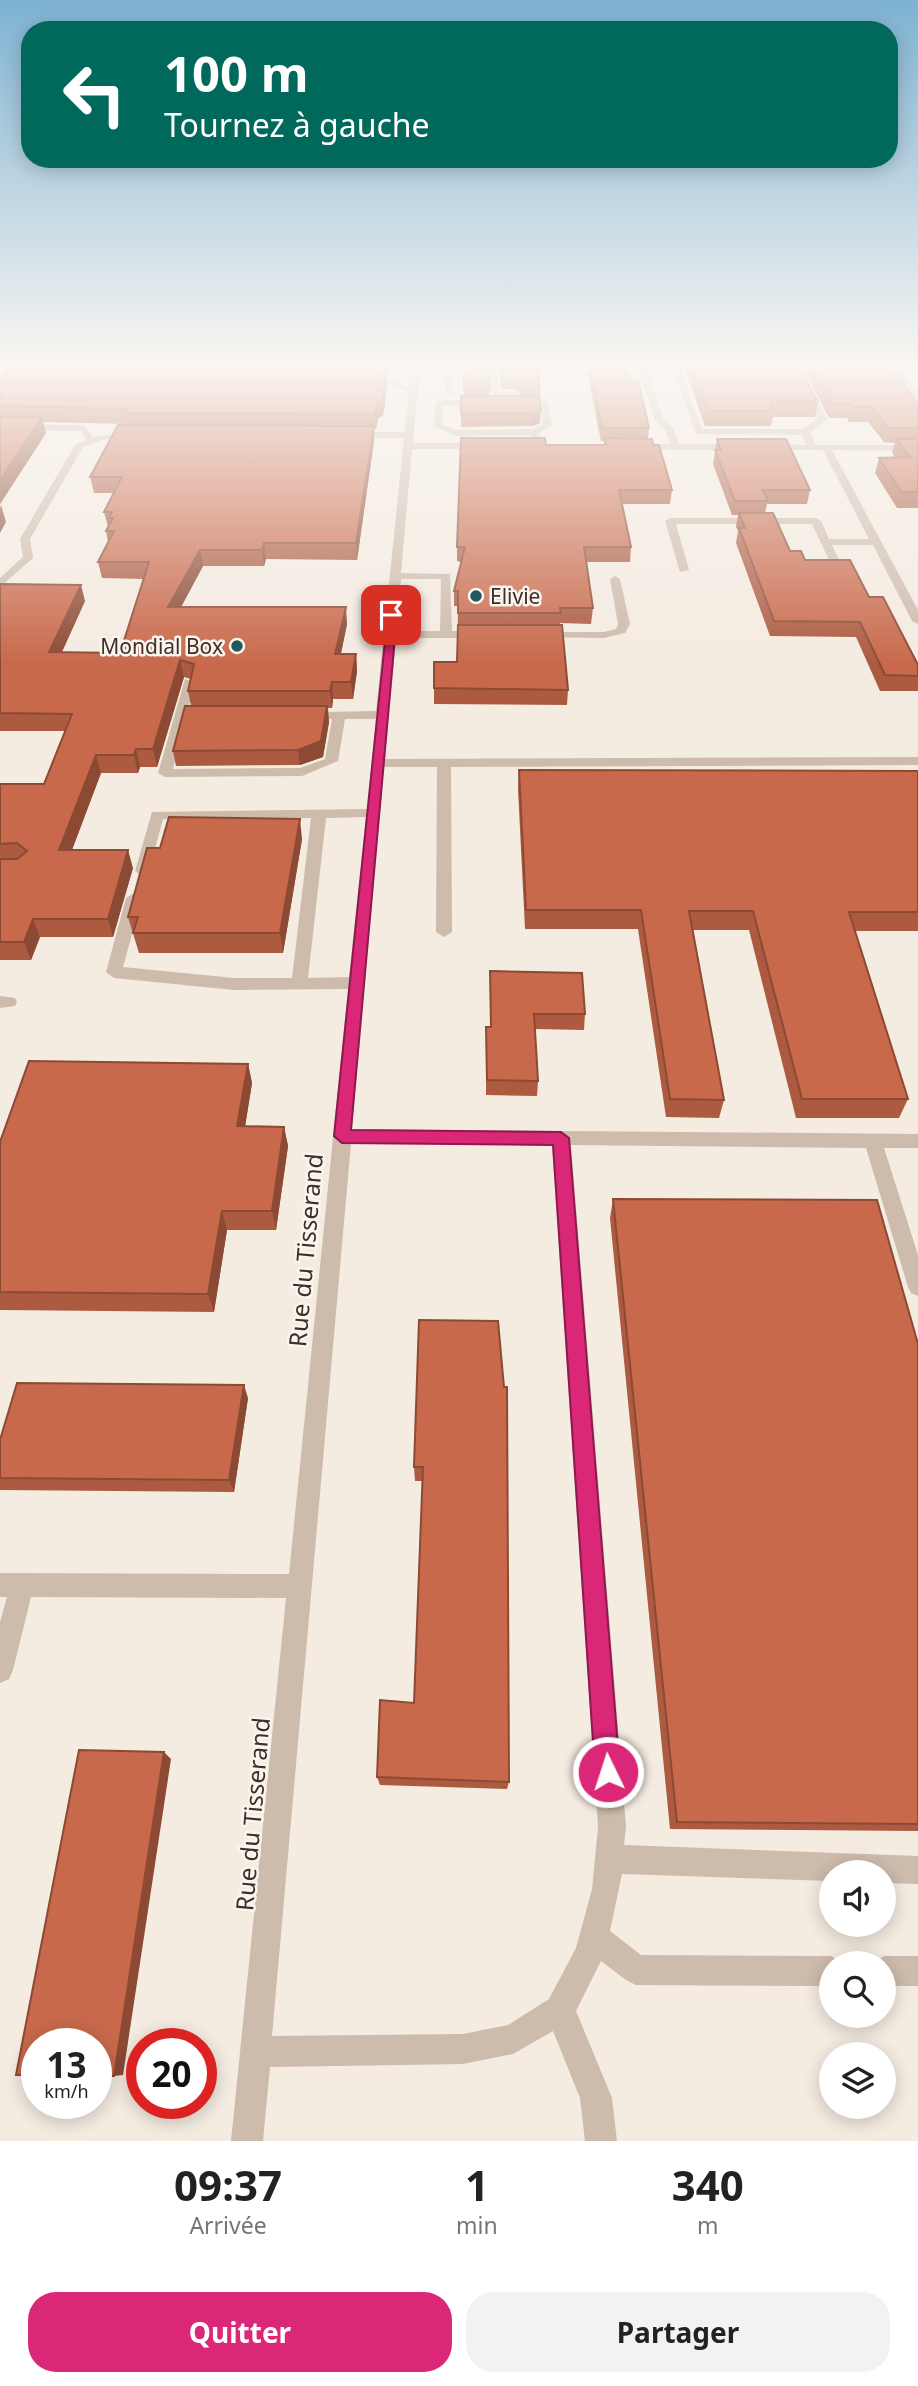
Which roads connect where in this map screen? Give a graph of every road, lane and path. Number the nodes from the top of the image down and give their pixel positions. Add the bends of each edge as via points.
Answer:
1 (68, 464) edge
2 (406, 464) edge
3 (835, 464) edge
4 (826, 542) junction
5 (876, 542) junction
6 (836, 564) edge
7 (684, 570) dead end
8 (395, 576) junction
9 (615, 579) dead end
10 (0, 584) edge
11 (918, 621) edge
12 (390, 634) junction
13 (446, 634) junction
14 (499, 635) edge
15 (525, 635) edge
16 (189, 682) edge
17 (312, 715) edge
18 (339, 715) junction
19 (382, 715) junction
20 (918, 761) edge
21 (378, 763) junction
22 (444, 763) junction
23 (373, 813) junction
24 (319, 814) junction
25 (444, 932) dead end
26 (356, 983) junction
27 (299, 984) junction
28 (342, 1136) junction
29 (561, 1138) junction
30 (873, 1141) junction
31 (918, 1141) edge
32 (918, 1287) edge
33 (11, 1585) edge
34 (300, 1586) junction
35 (0, 1670) edge
36 (609, 1860) junction
37 (918, 1870) edge
38 (594, 1937) junction
39 (819, 1971) edge
40 (896, 1971) edge
41 (918, 1971) edge
42 (560, 2010) junction
43 (256, 2052) junction
44 (247, 2141) edge
45 (601, 2141) edge

1 - 10 street via 24,539 28,558
2 - 8 street, Rue du Tisserand
3 - 5 street
4 - 5 street
4 - 6 street
4 - 7 street via 816,521 670,521
5 - 11 street
8 - 12 street, Rue du Tisserand
8 - 13 street via 446,576
9 - 15 street via 624,624 621,631
12 - 13 street
12 - 19 street, Rue du Tisserand
13 - 14 street
16 - 18 street via 187,715 165,773 302,772 331,761
17 - 18 street
18 - 19 street
19 - 21 street, Rue du Tisserand
20 - 22 street
21 - 22 street
21 - 23 street, Rue du Tisserand
22 - 25 street
23 - 24 street
23 - 26 street, Rue du Tisserand
24 - 27 street
24 - 27 street via 157,815 114,972 234,984
26 - 27 street
26 - 28 street, Rue du Tisserand
28 - 29 street
28 - 34 street, Rue du Tisserand
29 - 30 street
29 - 36 street via 612,1827
30 - 31 street
30 - 32 street
33 - 34 street
33 - 35 street
34 - 43 street, Rue du Tisserand
36 - 37 street
36 - 38 street
38 - 39 street via 636,1970
38 - 42 street
40 - 41 street
42 - 43 street via 513,2039 463,2049
42 - 45 street via 596,2098
43 - 44 street, Rue du Tisserand

